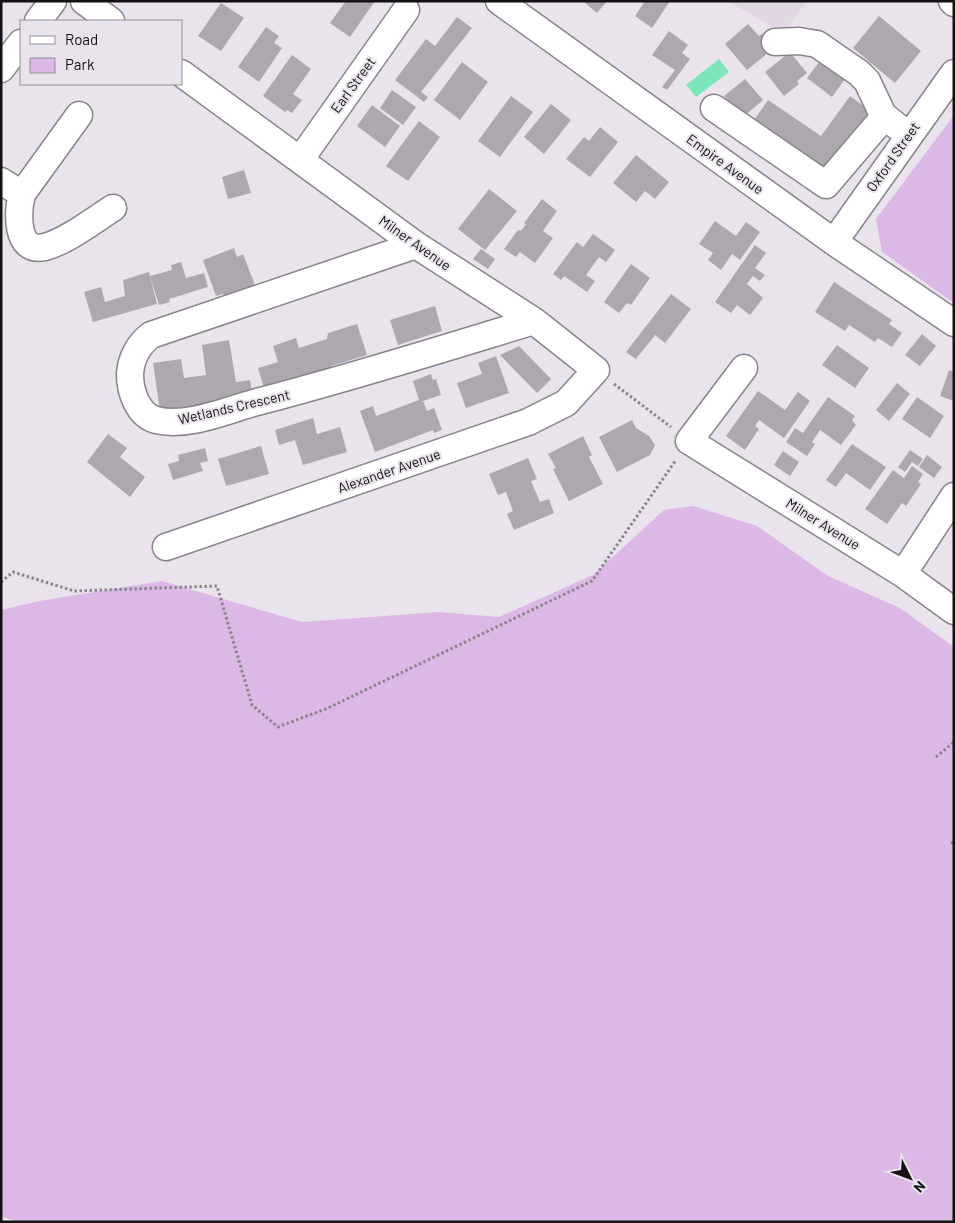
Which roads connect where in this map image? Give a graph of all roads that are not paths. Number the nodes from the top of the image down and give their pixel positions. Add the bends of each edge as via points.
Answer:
1 (54, 1) edge
2 (84, 1) edge
3 (499, 1) edge
4 (406, 10) dead end
5 (39, 20) edge
6 (110, 20) edge
7 (775, 42) dead end
8 (20, 44) edge
9 (1, 69) edge
10 (954, 73) edge
11 (182, 74) edge
12 (714, 108) dead end
13 (79, 115) dead end
14 (884, 117) junction
15 (909, 134) junction
16 (300, 160) junction
17 (11, 187) edge
18 (113, 208) dead end
19 (834, 242) junction
20 (416, 245) junction
21 (534, 321) junction
22 (954, 323) edge
23 (744, 368) dead end
24 (596, 370) joint
25 (954, 496) edge
26 (166, 547) dead end
27 (903, 574) junction
28 (954, 611) edge

1 - 5 street
2 - 6 street
3 - 19 street, Empire Avenue
4 - 16 street, Earl Street
7 - 14 street via 817,44 852,68 867,81
8 - 9 street
10 - 15 street, Oxford Street
11 - 16 street, Milner Avenue
12 - 14 street via 826,185
13 - 17 street
14 - 15 street
15 - 19 street, Oxford Street
16 - 20 street, Milner Avenue
17 - 18 street via 20,231 36,247 56,242
19 - 22 street, Empire Avenue
20 - 21 street, Milner Avenue
20 - 21 street, Wetlands Crescent via 152,335 139,348 131,369 131,384 139,407 145,415 158,420 192,420 350,377
21 - 24 street, Milner Avenue
23 - 27 street, Milner Avenue via 689,441
24 - 26 street, Alexander Avenue via 566,403 528,422
25 - 27 street
27 - 28 street, Milner Avenue

